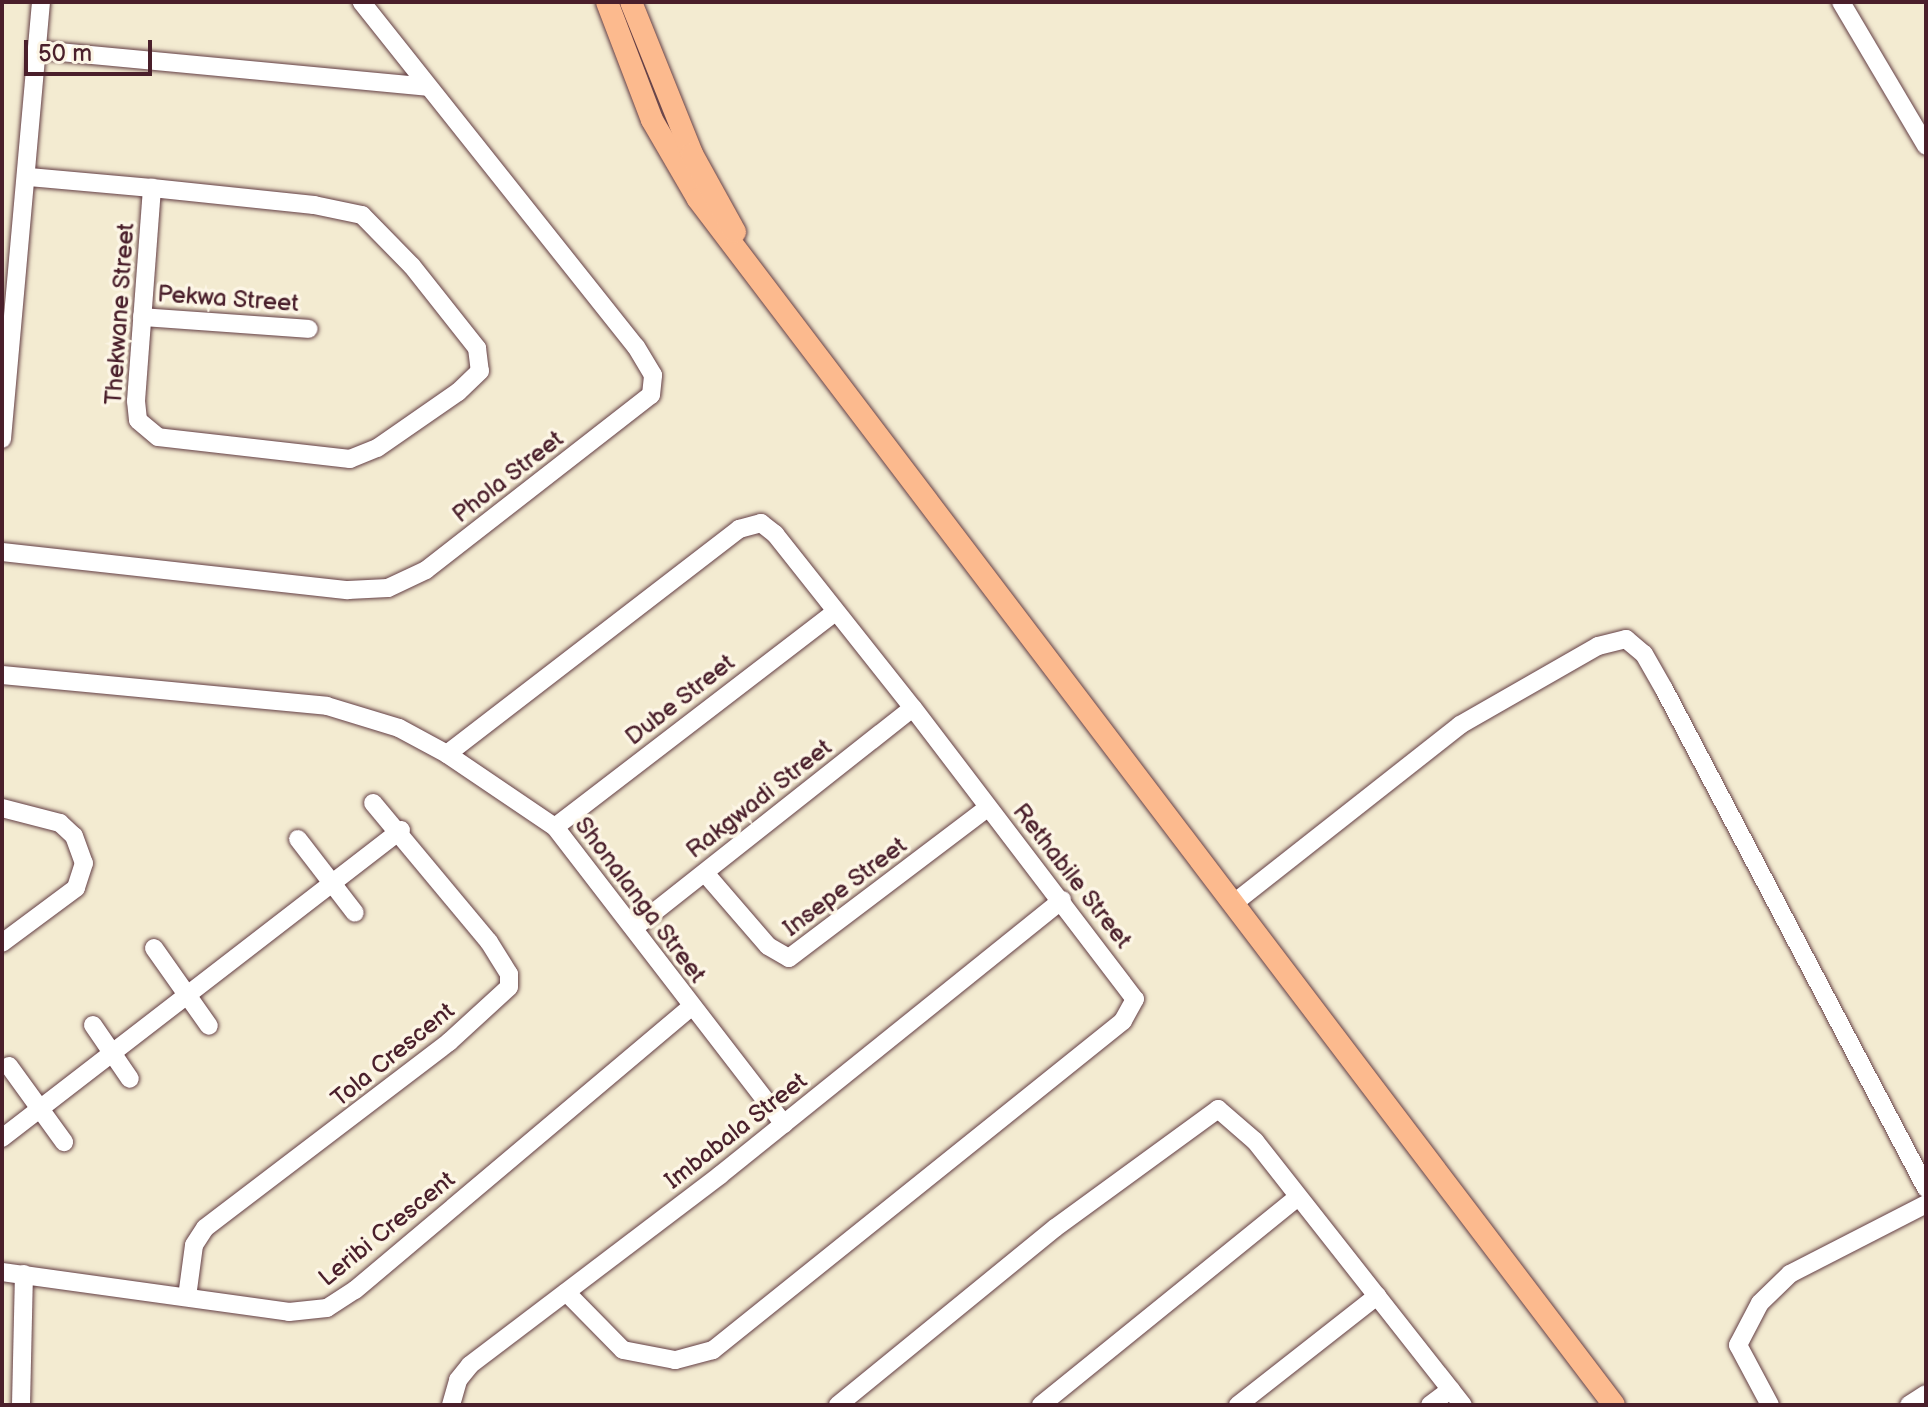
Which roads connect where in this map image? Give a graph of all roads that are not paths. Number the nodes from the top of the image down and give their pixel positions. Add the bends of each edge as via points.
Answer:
1 (41, 2) edge
2 (362, 2) edge
3 (607, 2) edge
4 (631, 2) edge
5 (1841, 2) edge
6 (38, 50) junction
7 (426, 87) junction
8 (1926, 146) edge
9 (29, 177) junction
10 (152, 188) junction
11 (742, 252) junction
12 (7, 306) edge
13 (142, 317) junction
14 (309, 329) dead end
15 (2, 430) edge
16 (2, 439) edge
17 (2, 552) edge
18 (835, 612) junction
19 (2, 675) edge
20 (913, 708) junction
21 (447, 754) junction
22 (373, 803) dead end
23 (2, 808) edge
24 (987, 808) junction
25 (555, 827) junction
26 (401, 830) junction
27 (298, 839) dead end
28 (705, 873) junction
29 (327, 883) junction
30 (1062, 900) junction
31 (1234, 903) junction
32 (355, 913) dead end
33 (634, 928) junction
34 (2, 943) edge
35 (154, 948) dead end
36 (187, 995) junction
37 (691, 1007) junction
38 (93, 1025) dead end
39 (209, 1026) dead end
40 (113, 1053) junction
41 (9, 1066) dead end
42 (130, 1079) dead end
43 (42, 1109) junction
44 (784, 1124) junction
45 (2, 1138) edge
46 (64, 1142) dead end
47 (1926, 1188) edge
48 (1297, 1198) junction
49 (1926, 1204) edge
50 (2, 1272) edge
51 (24, 1274) junction
52 (566, 1292) junction
53 (1377, 1296) junction
54 (187, 1297) junction
55 (1451, 1389) junction
56 (1926, 1394) edge
57 (21, 1405) edge
58 (451, 1405) edge
59 (838, 1405) edge
60 (1041, 1405) edge
61 (1238, 1405) edge
62 (1430, 1405) edge
63 (1463, 1405) edge
64 (1614, 1405) edge
65 (1770, 1405) edge
66 (1909, 1405) edge

1 - 6 street
2 - 7 street, Phola Street
3 - 11 main road via 652,120 698,199
4 - 11 main road via 686,141
5 - 8 street
6 - 7 street
6 - 9 street
7 - 17 street, Phola Street via 649,365 654,382 647,400 426,570 388,588 348,590
9 - 10 street, Thekwane Street
9 - 12 street
10 - 13 street, Thekwane Street
10 - 13 street, Thekwane Street via 362,215 412,266 477,348 481,367 458,392 377,448 350,459 170,442 145,429 137,414
11 - 31 main road
12 - 15 street
13 - 14 street, Pekwa Street
15 - 16 street
18 - 20 street, Rethabile Street
18 - 21 street, Rethabile Street via 775,534 761,523 750,523
18 - 25 street, Dube Street
19 - 21 street, Shonalanga Street via 327,706 399,728
20 - 24 street, Rethabile Street
20 - 28 street, Rakgwadi Street
21 - 25 street, Shonalanga Street
22 - 26 street, Tola Crescent
23 - 34 street via 60,823 81,850 84,874 76,888
24 - 28 street, Insepe Street via 789,958 768,946
24 - 30 street, Rethabile Street
25 - 33 street, Shonalanga Street
26 - 29 street
26 - 54 street, Tola Crescent via 497,954 509,974 509,987 449,1042 205,1228 194,1245
27 - 29 street
28 - 33 street, Rakgwadi Street
29 - 32 street
29 - 36 street
30 - 44 street, Imbabala Street
30 - 52 street, Rethabile Street via 1125,982 1135,999 1132,1010 713,1350 675,1360 623,1350
31 - 47 street via 1460,725 1598,646 1626,639 1644,654 1658,678
31 - 64 main road
33 - 37 street, Shonalanga Street
35 - 36 street
36 - 39 street
36 - 40 street
37 - 44 street, Shonalanga Street
37 - 54 street, Leribi Crescent via 345,1298 307,1313
38 - 40 street
40 - 42 street
40 - 43 street
41 - 43 street
43 - 45 street
43 - 46 street
44 - 52 street, Imbabala Street
48 - 53 street
48 - 59 street via 1246,1131 1223,1111 1213,1110 1055,1228
48 - 60 street
49 - 65 street via 1790,1274 1766,1296 1741,1331 1738,1345
50 - 51 street, Leribi Crescent
51 - 54 street, Leribi Crescent
51 - 57 street
52 - 58 street, Imbabala Street via 470,1365 458,1380
53 - 55 street
53 - 61 street
55 - 62 street
55 - 63 street
56 - 66 street

